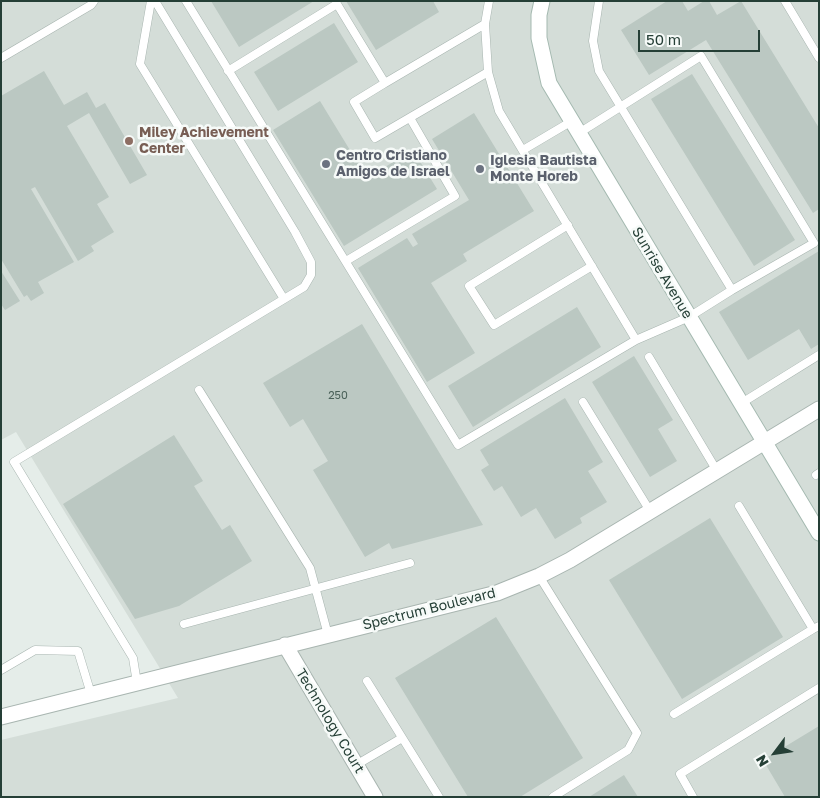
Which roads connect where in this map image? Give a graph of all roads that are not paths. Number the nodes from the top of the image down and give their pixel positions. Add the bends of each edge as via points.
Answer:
1 (94, 1) edge
2 (151, 1) edge
3 (155, 1) edge
4 (186, 1) edge
5 (489, 1) edge
6 (542, 1) edge
7 (599, 1) edge
8 (785, 1) edge
9 (485, 24) junction
10 (1, 58) edge
11 (819, 58) edge
12 (228, 71) junction
13 (488, 72) junction
14 (385, 83) junction
15 (620, 106) junction
16 (410, 118) junction
17 (575, 127) junction
18 (523, 150) junction
19 (568, 225) junction
20 (817, 242) edge
21 (346, 261) junction
22 (592, 266) junction
23 (732, 290) junction
24 (284, 299) junction
25 (689, 317) junction
26 (636, 340) junction
27 (819, 355) edge
28 (649, 357) dead end
29 (199, 390) dead end
30 (583, 402) dead end
31 (740, 404) junction
32 (819, 409) edge
33 (763, 442) junction
34 (717, 470) junction
35 (739, 506) dead end
36 (650, 511) junction
37 (819, 533) edge
38 (410, 563) dead end
39 (539, 576) junction
40 (316, 589) junction
41 (184, 624) dead end
42 (816, 628) edge
43 (328, 634) junction
44 (285, 646) junction
45 (1, 670) edge
46 (367, 681) dead end
47 (137, 683) junction
48 (819, 688) edge
49 (91, 694) junction
50 (674, 714) dead end
51 (1, 717) edge
52 (402, 738) junction
53 (356, 765) junction
54 (375, 797) edge
55 (439, 797) edge
56 (553, 797) edge
57 (693, 797) edge

1 - 10 lane
2 - 24 lane via 140,64
3 - 24 lane via 311,262 311,275 304,287
4 - 12 lane
5 - 9 lane
6 - 17 street, Sunrise Avenue via 540,38 549,83
7 - 15 lane via 593,41 599,71
8 - 11 lane
9 - 13 lane
9 - 14 lane
12 - 14 lane via 338,4
12 - 21 lane
13 - 16 lane
13 - 18 lane via 499,111
14 - 16 lane via 354,102 376,138
15 - 17 lane
15 - 20 lane via 701,56
15 - 23 lane
16 - 21 lane via 455,196
17 - 18 lane
17 - 25 street, Sunrise Avenue
18 - 19 lane
19 - 22 lane
19 - 22 lane via 469,286 494,325
20 - 23 lane
21 - 26 lane via 458,445
22 - 26 lane
23 - 25 lane
24 - 47 lane via 14,462 133,658
25 - 26 lane
25 - 31 street, Sunrise Avenue
27 - 31 lane
28 - 34 lane
29 - 40 lane via 310,568
30 - 36 lane
31 - 33 street, Sunrise Avenue
32 - 33 street, Spectrum Boulevard
33 - 34 street, Spectrum Boulevard
33 - 37 street, Sunrise Avenue
34 - 36 street, Spectrum Boulevard
35 - 42 lane
36 - 39 street, Spectrum Boulevard
38 - 40 lane
39 - 43 street, Spectrum Boulevard via 497,593
39 - 56 lane via 638,733 628,750
40 - 41 lane
40 - 43 lane
42 - 50 lane
43 - 44 street, Spectrum Boulevard
44 - 47 street, Spectrum Boulevard
44 - 53 street, Technology Court
45 - 49 lane via 35,650 78,651
46 - 52 lane
47 - 49 street, Spectrum Boulevard
48 - 57 lane via 680,774
49 - 51 street, Spectrum Boulevard
52 - 53 lane
52 - 55 lane
53 - 54 street, Technology Court

